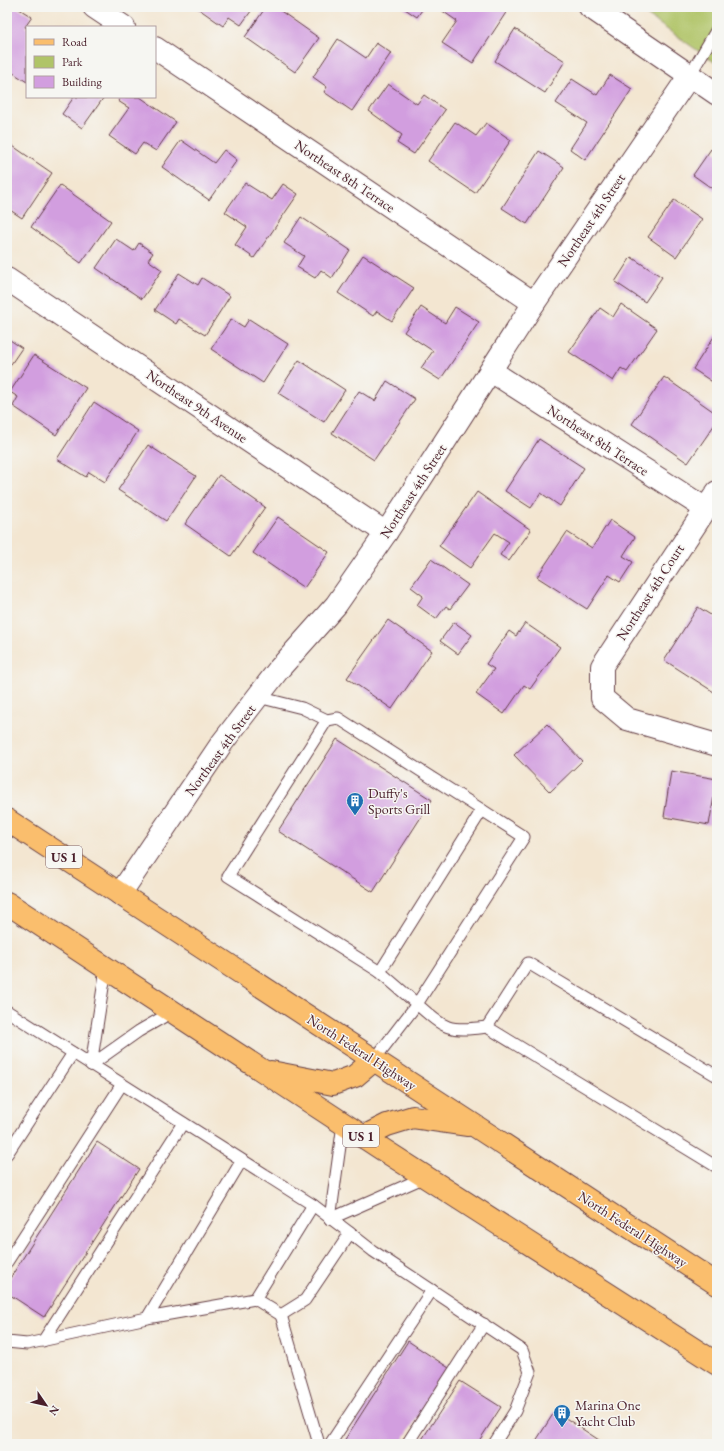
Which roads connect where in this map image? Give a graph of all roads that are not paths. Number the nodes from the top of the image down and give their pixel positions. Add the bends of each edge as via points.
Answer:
1 (94, 7) edge
2 (590, 7) edge
3 (122, 26) edge
4 (717, 29) edge
5 (156, 49) edge
6 (690, 75) junction
7 (717, 94) edge
8 (7, 280) edge
9 (534, 303) junction
10 (491, 371) junction
11 (711, 500) edge
12 (386, 533) junction
13 (258, 697) junction
14 (327, 720) junction
15 (717, 745) edge
16 (482, 810) junction
17 (7, 820) edge
18 (120, 894) junction
19 (7, 902) edge
20 (106, 968) junction
21 (380, 972) junction
22 (417, 1004) junction
23 (7, 1011) edge
24 (172, 1012) junction
25 (487, 1027) junction
26 (73, 1053) junction
27 (374, 1060) junction
28 (91, 1065) junction
29 (262, 1071) junction
30 (717, 1076) edge
31 (122, 1084) junction
32 (184, 1123) junction
33 (342, 1124) junction
34 (475, 1126) junction
35 (363, 1137) junction
36 (7, 1154) edge
37 (242, 1160) junction
38 (717, 1167) edge
39 (425, 1177) junction
40 (313, 1205) junction
41 (330, 1218) junction
42 (350, 1233) junction
43 (7, 1262) edge
44 (717, 1284) edge
45 (432, 1290) junction
46 (255, 1298) junction
47 (281, 1315) junction
48 (147, 1318) junction
49 (484, 1324) junction
50 (43, 1341) junction
51 (7, 1342) edge
52 (717, 1364) edge
53 (319, 1444) edge
54 (330, 1444) edge
55 (408, 1444) edge
56 (494, 1444) edge

1 - 3 street
2 - 6 street
4 - 6 lane
5 - 9 street, Northeast 8th Terrace
6 - 7 street
6 - 9 street, Northeast 4th Street
8 - 12 street, Northeast 9th Avenue
9 - 10 street, Northeast 4th Street
10 - 11 street, Northeast 8th Terrace
10 - 12 street, Northeast 4th Street
11 - 15 street, Northeast 4th Court via 602,666 602,698 627,719
12 - 13 street, Northeast 4th Street via 336,605 279,669
13 - 14 lane via 302,708
13 - 18 street, Northeast 4th Street via 222,743
14 - 16 lane via 338,718
14 - 21 lane via 228,876
16 - 21 lane
16 - 22 lane via 524,837
17 - 18 main road, North Federal Highway / US 1
18 - 27 main road, North Federal Highway / US 1
19 - 20 main road, US 1
20 - 24 main road, US 1
20 - 28 lane
21 - 22 lane
22 - 25 lane via 448,1028 465,1030
22 - 27 lane
23 - 26 lane
24 - 28 lane via 139,1031
24 - 29 main road, US 1
25 - 30 lane via 528,963
25 - 38 lane
26 - 28 lane
26 - 36 lane
27 - 29 main road via 355,1076 333,1084
27 - 34 main road, North Federal Highway / US 1
28 - 31 lane
29 - 33 main road, US 1
31 - 32 lane
31 - 43 lane
32 - 37 lane
32 - 50 lane
33 - 35 main road, US 1
33 - 41 lane
34 - 35 main road via 413,1118 387,1125
34 - 44 main road, North Federal Highway / US 1
35 - 39 main road, US 1
37 - 40 lane
37 - 48 lane
39 - 41 lane
39 - 52 main road, US 1
40 - 41 lane
40 - 46 lane
41 - 42 lane
42 - 45 lane
42 - 47 lane via 305,1300
45 - 49 lane
45 - 54 lane
46 - 47 lane
46 - 48 lane
47 - 53 lane
48 - 50 lane
49 - 55 lane
49 - 56 lane via 522,1350 530,1372 515,1411
50 - 51 lane via 27,1344

